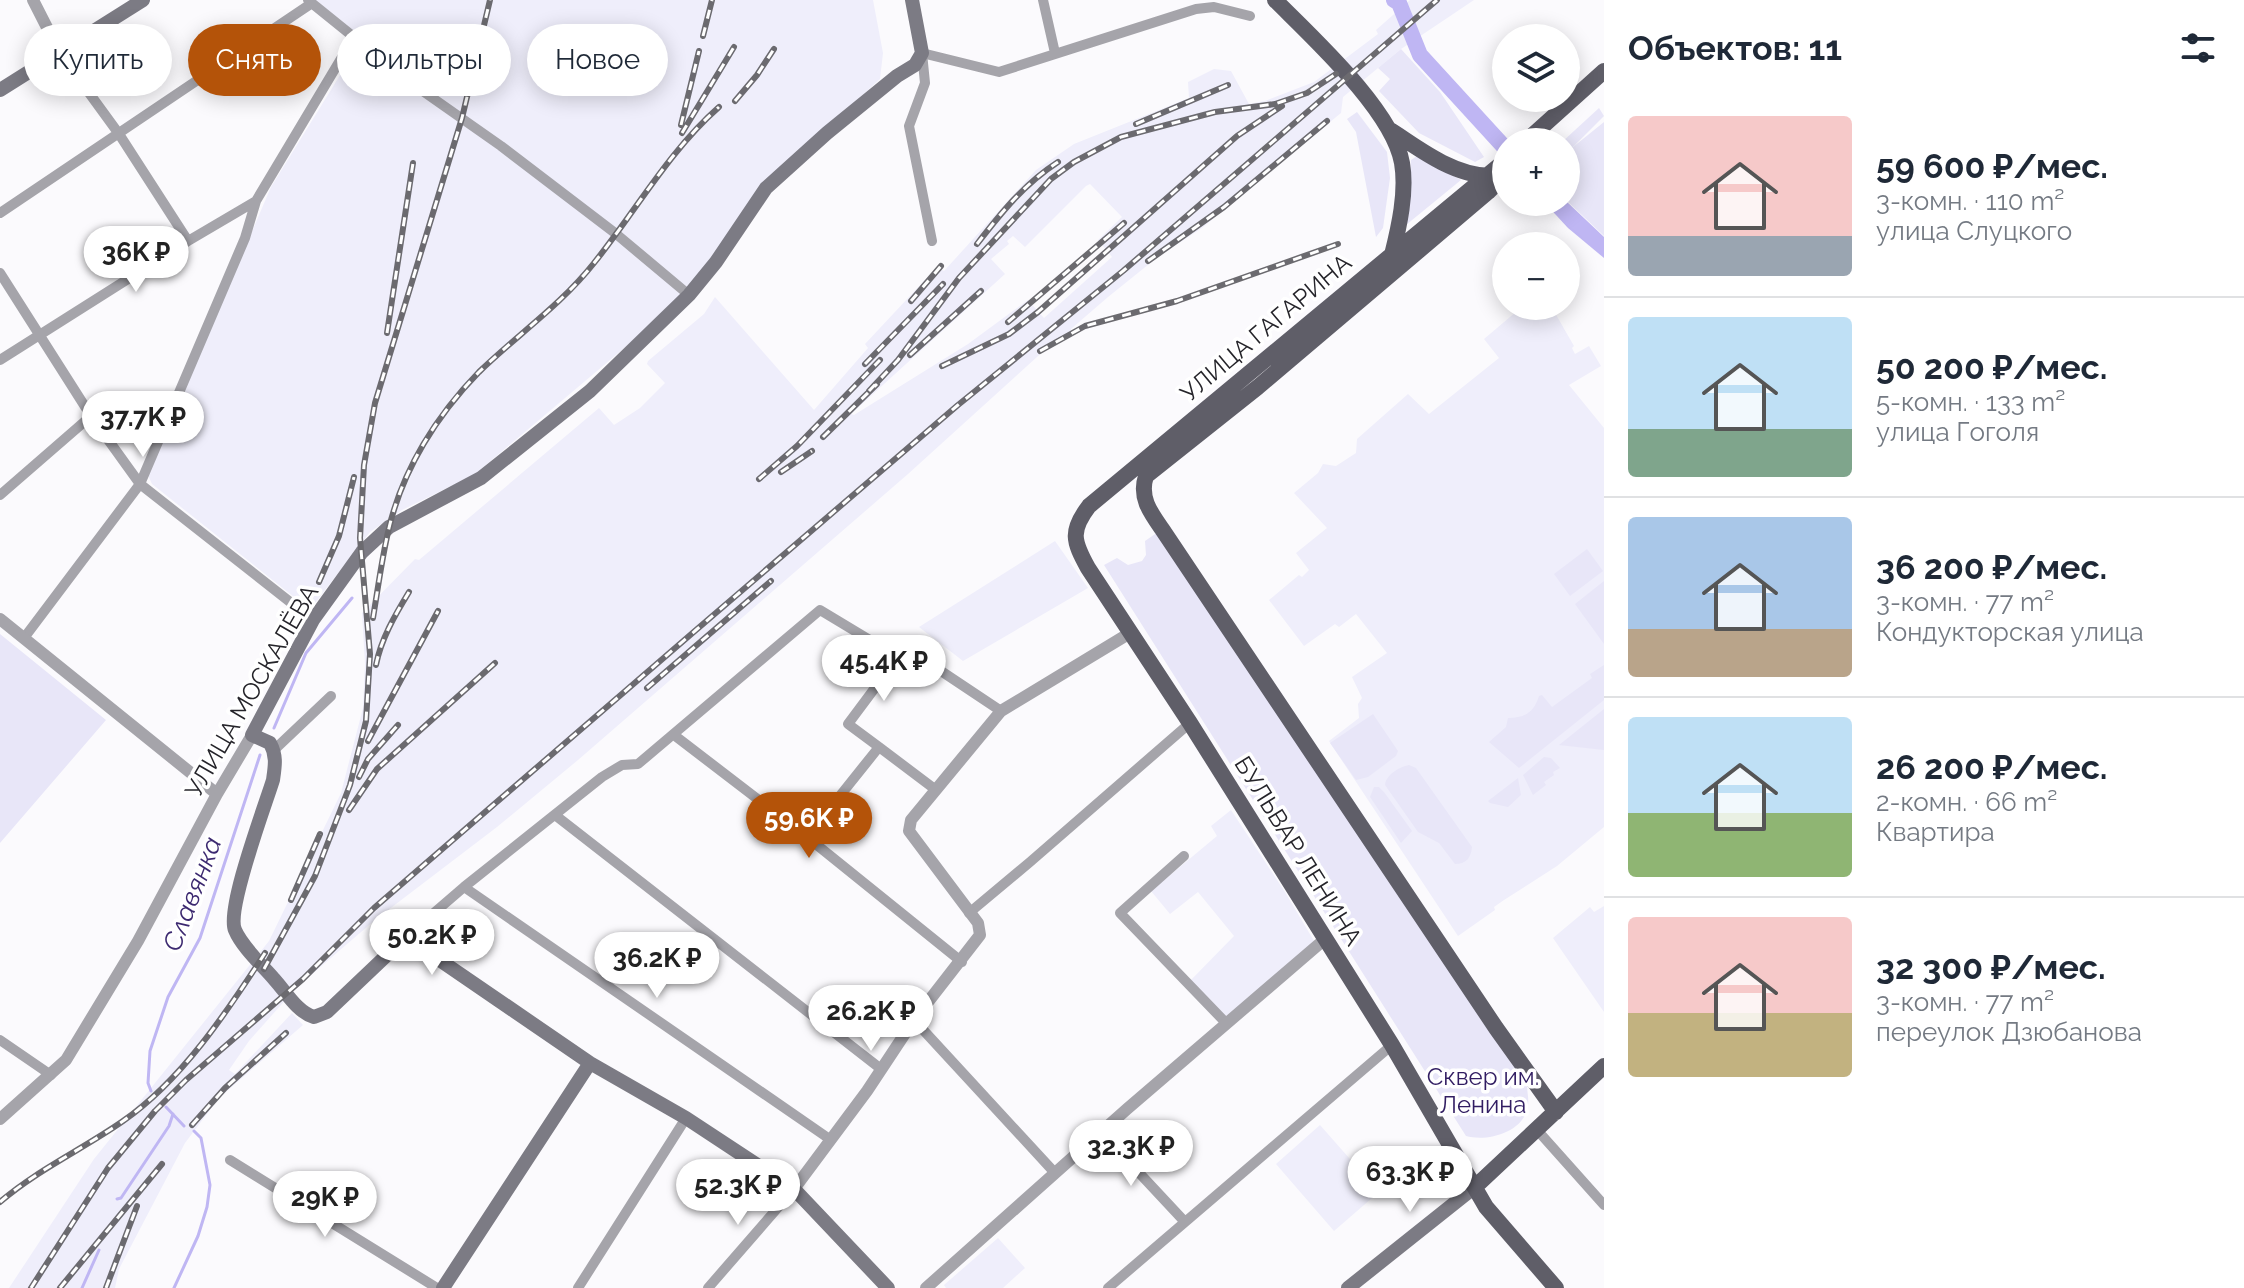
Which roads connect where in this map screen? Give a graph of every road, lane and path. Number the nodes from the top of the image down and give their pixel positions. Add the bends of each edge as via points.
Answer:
1 (33, 0) edge
2 (143, 0) edge
3 (912, 0) edge
4 (1043, 0) edge
5 (1275, 0) edge
6 (310, 2) edge
7 (1250, 16) dead end
8 (45, 24) edge
9 (105, 24) edge
10 (338, 24) edge
11 (922, 53) junction
12 (1055, 53) junction
13 (337, 65) edge
14 (1604, 71) edge
15 (24, 75) edge
16 (1604, 85) edge
17 (0, 90) edge
18 (91, 96) edge
19 (429, 96) edge
20 (1541, 128) edge
21 (1556, 128) edge
22 (1392, 131) junction
23 (119, 134) junction
24 (1492, 171) edge
25 (1492, 176) edge
26 (1492, 178) edge
27 (256, 201) junction
28 (0, 213) edge
29 (188, 241) junction
30 (932, 241) dead end
31 (1393, 252) junction
32 (0, 273) edge
33 (1386, 280) junction
34 (689, 295) junction
35 (41, 334) junction
36 (0, 360) edge
37 (91, 416) junction
38 (140, 484) junction
39 (0, 495) edge
40 (1077, 543) joint
41 (0, 619) edge
42 (313, 620) junction
43 (1130, 633) junction
44 (24, 638) junction
45 (898, 657) junction
46 (331, 696) dead end
47 (1001, 711) junction
48 (1190, 723) junction
49 (252, 735) junction
50 (674, 735) junction
51 (879, 747) junction
52 (274, 750) junction
53 (936, 790) junction
54 (217, 794) junction
55 (555, 815) junction
56 (807, 837) junction
57 (1184, 856) dead end
58 (464, 887) junction
59 (969, 913) junction
60 (406, 937) junction
61 (1325, 939) junction
62 (962, 962) junction
63 (914, 1020) junction
64 (1226, 1023) junction
65 (0, 1040) edge
66 (1392, 1045) junction
67 (590, 1063) junction
68 (1604, 1066) edge
69 (881, 1069) junction
70 (51, 1075) junction
71 (1556, 1112) junction
72 (686, 1118) junction
73 (0, 1119) edge
74 (1538, 1131) junction
75 (1101, 1132) junction
76 (831, 1140) junction
77 (230, 1160) dead end
78 (1055, 1173) junction
79 (1476, 1186) junction
80 (794, 1189) junction
81 (1604, 1205) edge
82 (1185, 1222) junction
83 (437, 1288) edge
84 (443, 1288) edge
85 (578, 1288) edge
86 (708, 1288) edge
87 (888, 1288) edge
88 (926, 1288) edge
89 (1108, 1288) edge
90 (1348, 1288) edge
91 (1556, 1288) edge

1 - 8 street
2 - 9 main road
3 - 11 main road
4 - 12 street
5 - 22 main road
6 - 10 street
6 - 23 street
7 - 12 street via 1214,7 1196,9
11 - 12 street via 999,72
11 - 30 street via 925,83 909,126
11 - 34 main road, УЛИЦА МОСКАЛЁВА via 915,65 766,188
13 - 27 street
14 - 20 main road
15 - 17 main road
16 - 21 main road
18 - 23 street
19 - 34 street via 538,174
22 - 24 main road via 1468,173
22 - 31 main road via 1403,172
23 - 28 street
23 - 29 street
25 - 31 main road, УЛИЦА ГАГАРИНА
26 - 33 main road, УЛИЦА ГАГАРИНА
27 - 29 street
27 - 38 street
29 - 35 street
31 - 33 main road
31 - 40 main road, УЛИЦА ГАГАРИНА via 1089,506 1076,523
32 - 35 street
33 - 71 main road, УЛИЦА ГАГАРИНА via 1146,476 1144,497
34 - 42 main road, УЛИЦА МОСКАЛЁВА via 590,391 481,478 389,527 362,552
35 - 36 street
35 - 37 street
37 - 38 street
37 - 39 street
38 - 42 street
38 - 44 street
40 - 43 main road, БУЛЬВАР ЛЕНИНА
41 - 44 street
42 - 49 main road, УЛИЦА МОСКАЛЁВА
43 - 47 street
43 - 48 main road, БУЛЬВАР ЛЕНИНА
44 - 54 street
45 - 47 street via 908,649
45 - 50 street via 820,610
45 - 51 street via 848,724
46 - 52 street
47 - 53 street
48 - 59 street
48 - 61 main road, БУЛЬВАР ЛЕНИНА
49 - 52 main road
49 - 54 street, УЛИЦА МОСКАЛЁВА
50 - 55 street via 638,764 622,765 602,777
50 - 56 street
51 - 53 street
51 - 56 street
52 - 60 main road via 273,780 235,909 234,928 245,944 299,1008 314,1017 327,1012
53 - 59 street via 911,820 909,831
54 - 70 street, УЛИЦА МОСКАЛЁВА via 138,941 66,1060
55 - 58 street
55 - 69 street
56 - 62 street
57 - 64 street via 1120,913
58 - 60 street
58 - 76 street
59 - 62 street via 980,935
60 - 67 main road
61 - 64 street
61 - 66 main road, БУЛЬВАР ЛЕНИНА
62 - 63 street
63 - 69 street
63 - 78 street
64 - 75 street
65 - 70 street
66 - 79 main road, БУЛЬВАР ЛЕНИНА
66 - 82 street
67 - 72 main road
67 - 84 main road
68 - 71 main road
69 - 76 street
70 - 73 street, УЛИЦА МОСКАЛЁВА
71 - 74 main road
72 - 80 main road
72 - 85 street
74 - 79 main road
74 - 81 street
75 - 78 street
75 - 82 street
76 - 80 street
77 - 83 street
78 - 88 street
79 - 90 main road
79 - 91 main road, БУЛЬВАР ЛЕНИНА via 1486,1207
80 - 86 street
80 - 87 main road
82 - 89 street

